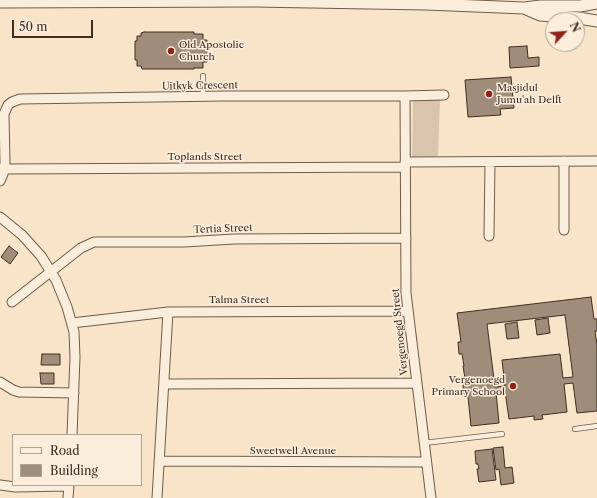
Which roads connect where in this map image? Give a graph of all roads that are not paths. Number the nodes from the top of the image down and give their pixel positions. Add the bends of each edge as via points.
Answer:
1 (41, 1) edge
2 (213, 1) edge
3 (0, 2) edge
4 (464, 3) edge
5 (597, 4) edge
6 (524, 8) junction
7 (597, 21) edge
8 (203, 76) dead end
9 (444, 95) dead end
10 (203, 96) junction
11 (405, 96) junction
12 (564, 161) junction
13 (597, 161) edge
14 (490, 162) junction
15 (405, 165) junction
16 (5, 169) junction
17 (0, 181) edge
18 (0, 217) edge
19 (564, 230) dead end
20 (489, 236) dead end
21 (406, 238) junction
22 (51, 271) junction
23 (12, 302) dead end
24 (407, 311) junction
25 (168, 312) junction
26 (72, 323) junction
27 (0, 382) edge
28 (417, 383) junction
29 (164, 384) junction
30 (74, 393) junction
31 (597, 426) edge
32 (575, 429) dead end
33 (72, 434) edge
34 (502, 434) dead end
35 (424, 443) junction
36 (159, 462) junction
37 (426, 462) junction
38 (0, 484) edge
39 (69, 486) edge
40 (68, 498) edge
41 (157, 498) edge
42 (431, 498) edge

1 - 2 street
1 - 3 street
2 - 4 street
4 - 6 street
5 - 6 street
5 - 7 street
6 - 7 street via 540,15
8 - 10 lane
9 - 11 street, Uitkyk Crescent
10 - 11 street, Uitkyk Crescent
10 - 16 street, Uitkyk Crescent via 15,100 8,105 4,114
11 - 15 street
12 - 13 street, Toplands Street
12 - 14 street, Toplands Street
12 - 19 street
14 - 15 street, Toplands Street
14 - 20 street
15 - 16 street, Toplands Street
15 - 21 street, Vergenoegd Street
16 - 17 street, Uitkyk Crescent
18 - 22 street via 29,242
21 - 22 street, Tertia Street via 94,242 80,248
21 - 24 street, Vergenoegd Street
22 - 23 street, Tertia Street
22 - 26 street via 64,297
24 - 25 street, Talma Street
24 - 28 street, Vergenoegd Street
25 - 26 street, Talma Street
25 - 29 street
26 - 30 street via 75,357
27 - 30 street via 19,392
28 - 29 street
28 - 35 street, Vergenoegd Street
29 - 36 street
30 - 33 street
31 - 32 lane
34 - 35 lane
35 - 37 street, Vergenoegd Street
36 - 37 street, Sweetwell Avenue
36 - 41 street
37 - 42 street, Vergenoegd Street
38 - 39 street via 15,487
39 - 40 street

